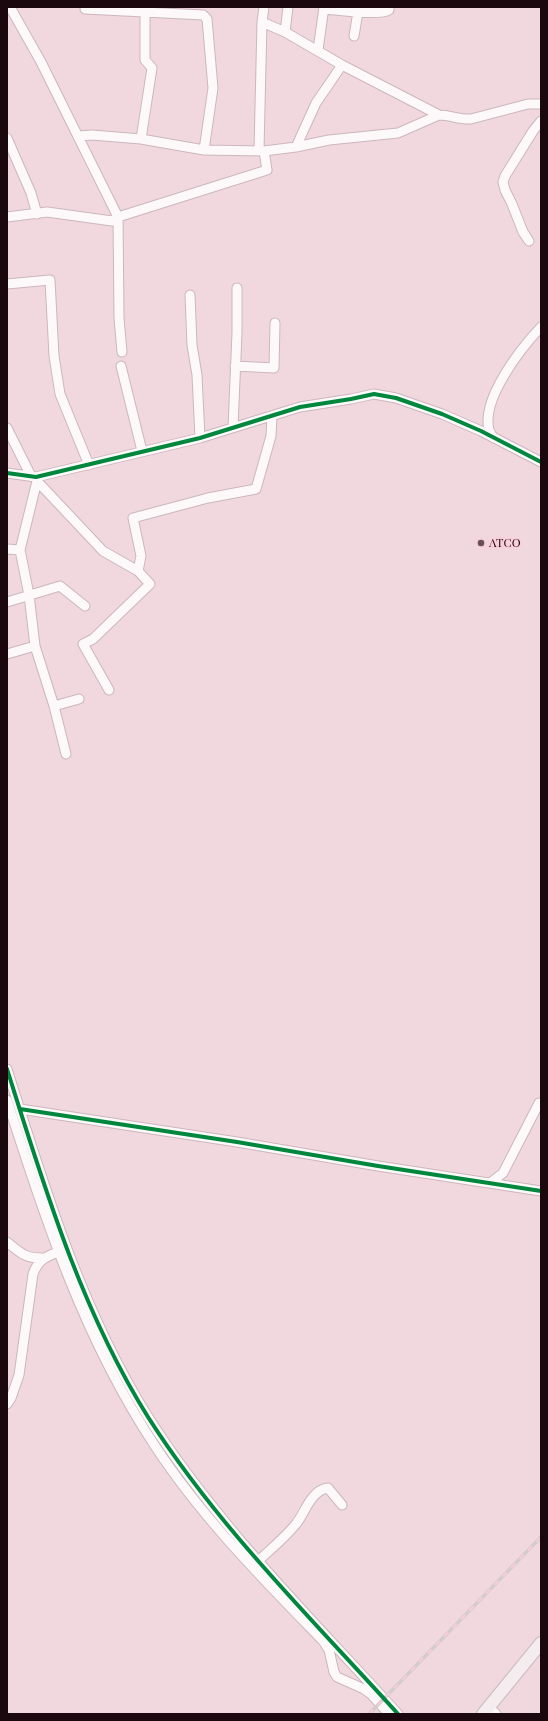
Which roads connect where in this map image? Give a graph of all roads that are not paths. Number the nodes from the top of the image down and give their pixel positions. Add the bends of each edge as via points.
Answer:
1 (10, 7) edge
2 (264, 7) edge
3 (288, 7) edge
4 (389, 7) edge
5 (324, 8) edge
6 (85, 9) dead end
7 (145, 9) edge
8 (358, 12) junction
9 (262, 22) junction
10 (285, 32) junction
11 (354, 36) dead end
12 (318, 50) junction
13 (342, 65) junction
14 (541, 104) edge
15 (440, 115) junction
16 (541, 121) edge
17 (79, 136) junction
18 (7, 138) edge
19 (141, 139) junction
20 (296, 147) junction
21 (204, 150) junction
22 (262, 150) junction
23 (37, 214) junction
24 (7, 217) edge
25 (118, 217) junction
26 (529, 241) dead end
27 (7, 284) edge
28 (237, 288) dead end
29 (190, 295) dead end
30 (275, 323) dead end
31 (541, 328) edge
32 (122, 352) dead end
33 (121, 366) dead end
34 (235, 366) junction
35 (272, 416) junction
36 (233, 427) junction
37 (7, 428) edge
38 (200, 438) junction
39 (494, 438) junction
40 (142, 451) junction
41 (541, 462) edge
42 (89, 465) junction
43 (7, 473) edge
44 (34, 478) junction
45 (7, 549) edge
46 (20, 550) junction
47 (138, 571) junction
48 (29, 595) junction
49 (7, 602) edge
50 (85, 606) dead end
51 (35, 646) junction
52 (7, 654) edge
53 (109, 690) dead end
54 (79, 699) dead end
55 (54, 706) junction
56 (66, 754) dead end
57 (7, 1069) edge
58 (538, 1104) dead end
59 (8, 1105) edge
60 (20, 1110) junction
61 (503, 1173) junction
62 (490, 1184) junction
63 (511, 1187) junction
64 (541, 1191) edge
65 (51, 1218) junction
66 (7, 1242) edge
67 (58, 1252) junction
68 (42, 1258) junction
69 (7, 1404) edge
70 (342, 1505) dead end
71 (254, 1564) junction
72 (541, 1643) edge
73 (541, 1655) edge
74 (389, 1714) edge
75 (398, 1714) edge
76 (491, 1714) edge

1 - 17 street
2 - 9 street
3 - 10 street
4 - 8 street via 385,13
5 - 8 street
5 - 12 street
6 - 7 street
7 - 19 street via 146,60 152,68
7 - 21 street via 203,15 207,19 212,88
8 - 11 street
9 - 10 street
9 - 22 street
10 - 12 street
12 - 13 street
13 - 15 street
13 - 20 street via 316,103
14 - 15 street via 528,104 462,120 450,115
15 - 20 street via 398,133 328,140
16 - 26 street via 532,131 503,182 518,223
17 - 19 street
17 - 25 street
18 - 23 street via 31,193
19 - 21 street
20 - 22 street
21 - 22 street
22 - 25 street via 267,170
23 - 24 street
23 - 25 street via 47,212 112,221
25 - 32 street
27 - 42 street via 50,280 54,356 60,394
28 - 34 street
29 - 38 street
30 - 34 street via 274,368
31 - 39 street via 514,360 492,402 489,430
33 - 40 street
34 - 36 street
35 - 36 street
35 - 39 street via 300,407 374,394 421,406
35 - 47 street via 271,436 256,489 208,498 132,518 141,556
36 - 38 street
37 - 44 street
38 - 40 street
39 - 41 street
40 - 42 street
42 - 44 street
43 - 44 street
44 - 46 street
44 - 47 street via 103,551
45 - 46 street
46 - 48 street
47 - 53 street via 150,584 92,639 83,644
48 - 49 street
48 - 50 street via 60,586
48 - 51 street
51 - 52 street
51 - 55 street
54 - 55 street
55 - 56 street
57 - 60 street
58 - 61 street
59 - 65 street
60 - 62 street via 237,1142
60 - 65 street
61 - 62 street
61 - 63 street
62 - 63 street
63 - 64 street
65 - 67 street
65 - 71 street via 98,1326 147,1416
66 - 68 street via 20,1254
67 - 68 street
67 - 71 street via 103,1357 151,1440 193,1499
68 - 69 street via 33,1274 19,1375
70 - 71 street via 328,1488 320,1491 296,1524
71 - 74 street via 324,1642 337,1677 364,1689
71 - 75 street
72 - 76 main road via 510,1682
73 - 76 main road via 515,1689

